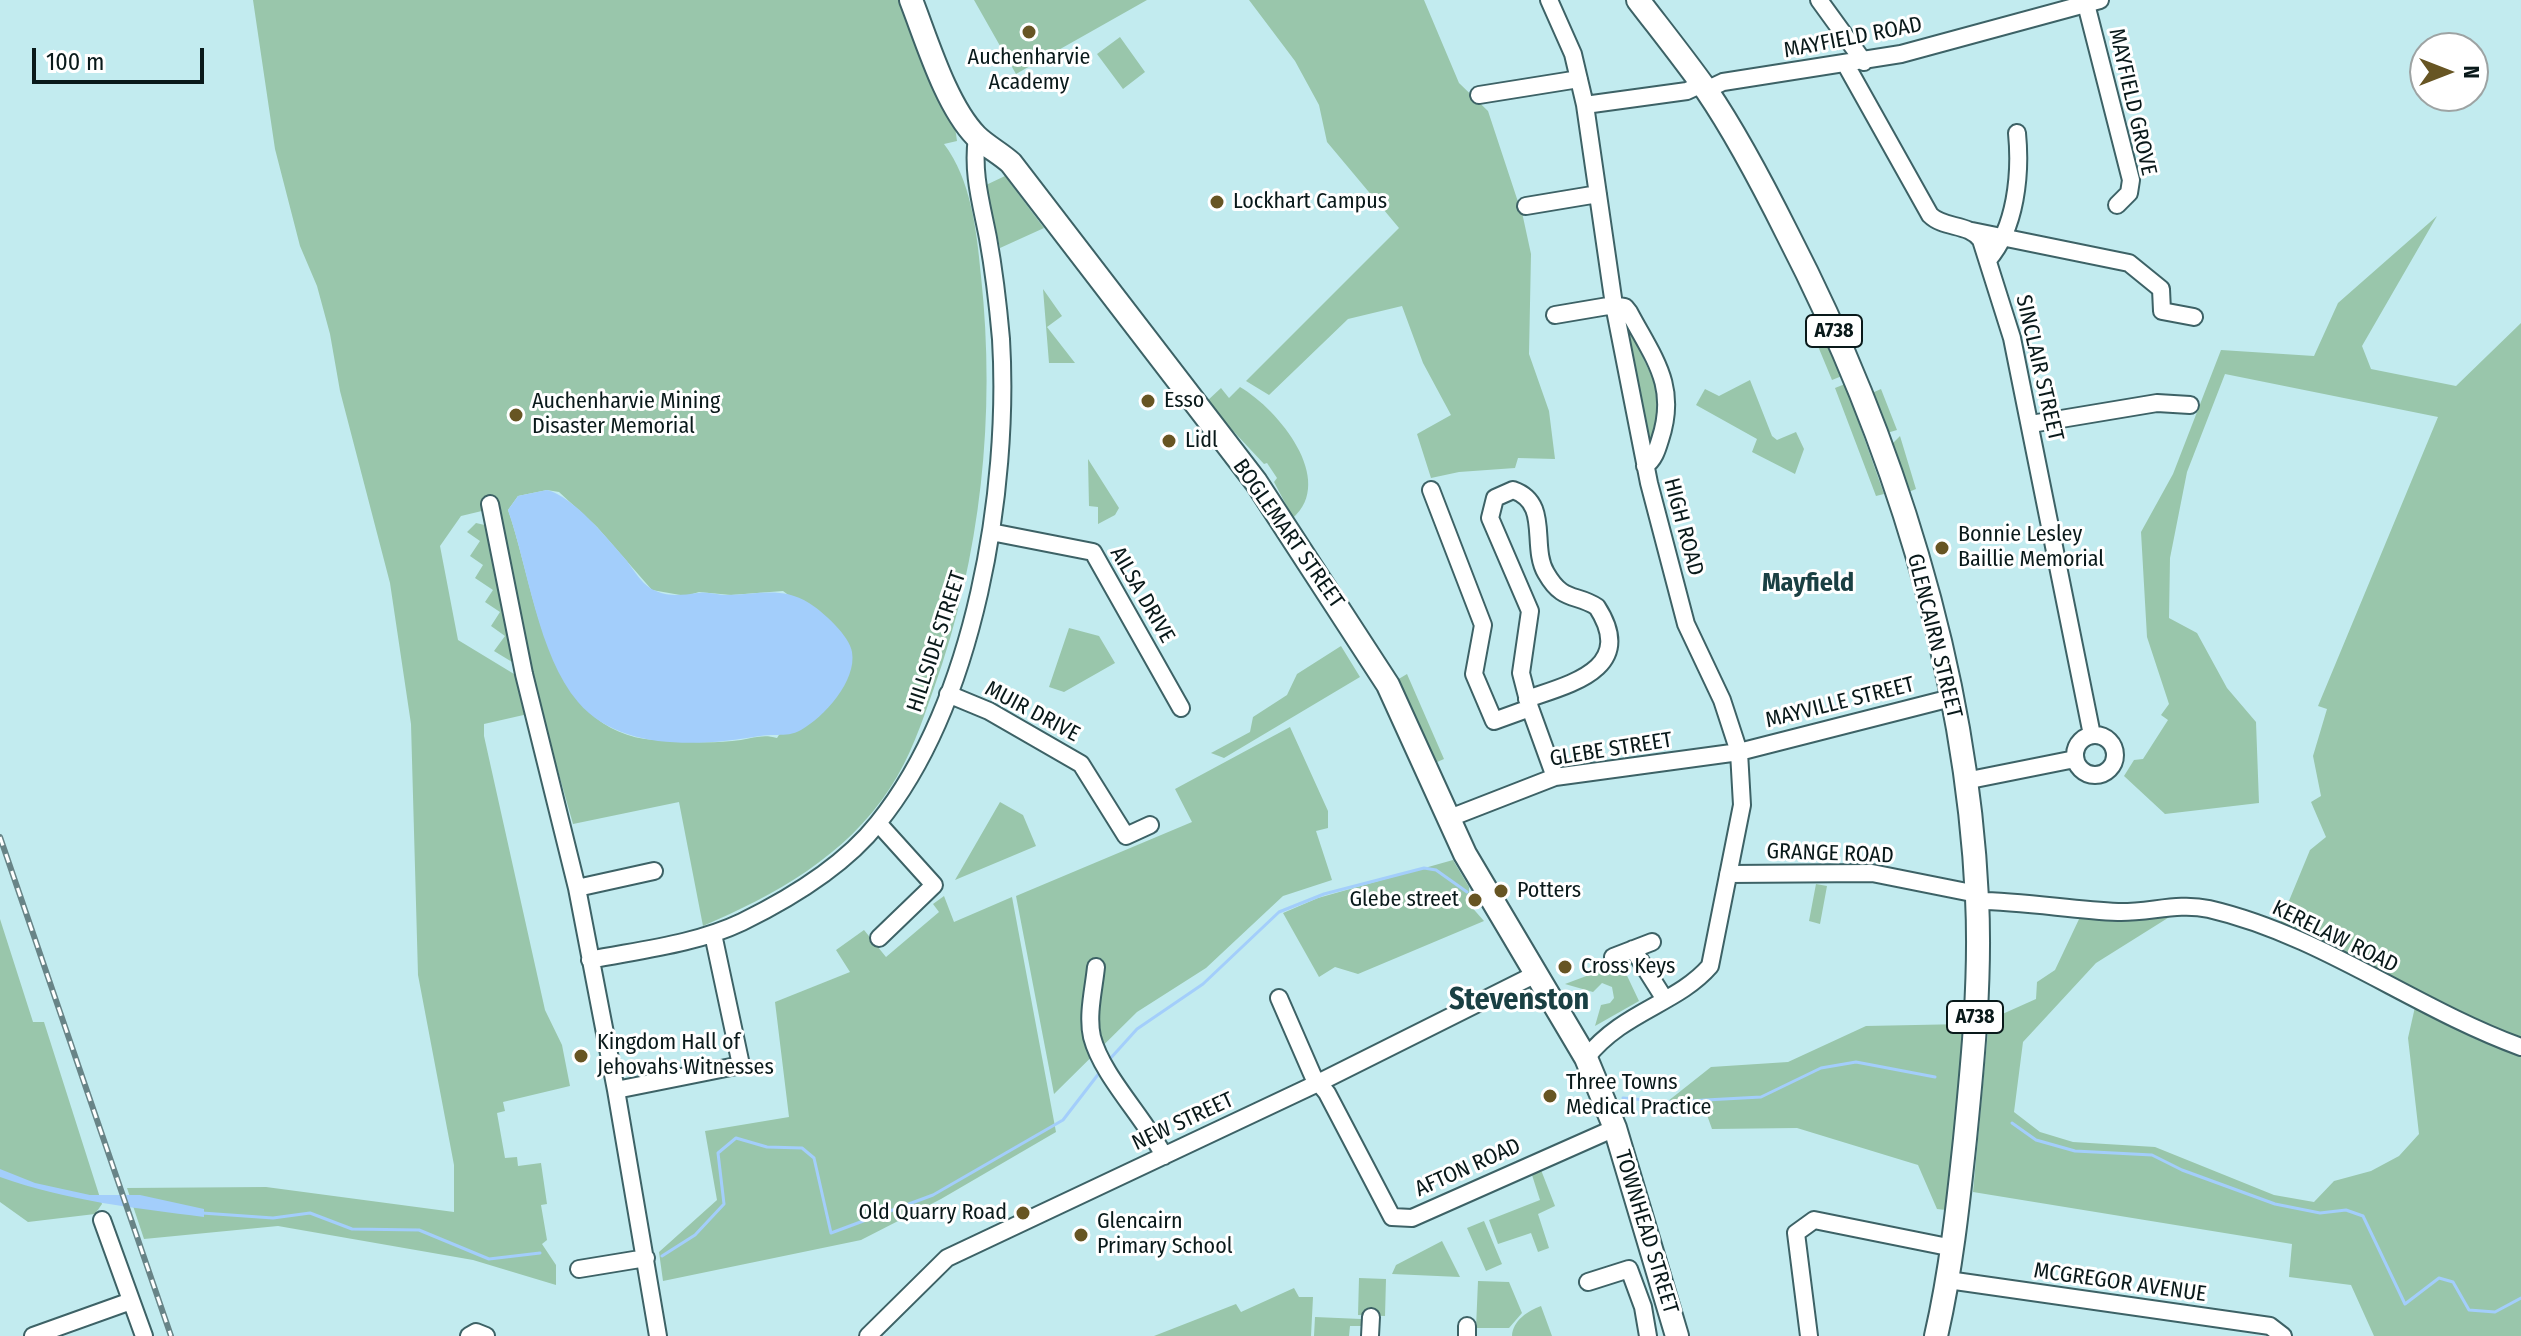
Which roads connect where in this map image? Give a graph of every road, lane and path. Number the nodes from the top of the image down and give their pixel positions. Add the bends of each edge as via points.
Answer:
1 (911, 0) edge
2 (1549, 0) edge
3 (1638, 0) edge
4 (1819, 0) edge
5 (2093, 2) edge
6 (1864, 62) junction
7 (1846, 65) junction
8 (1579, 79) junction
9 (1704, 87) junction
10 (1479, 95) dead end
11 (1585, 105) junction
12 (2017, 133) dead end
13 (977, 137) junction
14 (1598, 194) junction
15 (2117, 205) dead end
16 (1526, 206) dead end
17 (1972, 231) junction
18 (2004, 237) junction
19 (1988, 260) junction
20 (1614, 305) junction
21 (1555, 315) dead end
22 (2194, 317) dead end
23 (2190, 405) dead end
24 (2031, 424) junction
25 (1645, 466) junction
26 (1431, 490) dead end
27 (490, 504) dead end
28 (991, 532) junction
29 (948, 694) junction
30 (1951, 698) junction
31 (1528, 704) junction
32 (1181, 708) dead end
33 (2092, 735) junction
34 (1739, 752) junction
35 (2075, 759) junction
36 (1555, 777) junction
37 (1965, 781) junction
38 (1447, 819) junction
39 (878, 823) junction
40 (1150, 825) dead end
41 (654, 871) dead end
42 (1728, 874) junction
43 (577, 888) junction
44 (1977, 897) junction
45 (713, 934) junction
46 (879, 938) dead end
47 (1652, 942) dead end
48 (1633, 949) junction
49 (1613, 957) dead end
50 (590, 960) junction
51 (1096, 967) dead end
52 (1536, 974) junction
53 (1279, 998) dead end
54 (1664, 998) junction
55 (2521, 1047) edge
56 (1586, 1058) junction
57 (1318, 1083) junction
58 (616, 1090) junction
59 (1615, 1128) junction
60 (1164, 1156) junction
61 (102, 1220) dead end
62 (1953, 1248) junction
63 (646, 1258) junction
64 (579, 1269) dead end
65 (1948, 1280) junction
66 (1588, 1282) dead end
67 (1667, 1300) junction
68 (131, 1301) junction
69 (1643, 1307) junction
70 (1371, 1317) dead end
71 (33, 1336) edge
72 (144, 1336) edge
73 (469, 1336) edge
74 (486, 1336) edge
75 (658, 1336) edge
76 (869, 1336) edge
77 (1370, 1336) edge
78 (1648, 1336) edge
79 (1677, 1336) edge
80 (1809, 1336) edge
81 (1936, 1336) edge
82 (2283, 1336) edge

1 - 13 main road via 934,60
2 - 8 street, HIGH ROAD
3 - 9 main road, GLENCAIRN STREET / A738
4 - 6 street
5 - 6 street, MAYFIELD ROAD
5 - 15 street, MAYFIELD GROVE via 2131,180 2129,193
6 - 7 street, MAYFIELD ROAD
7 - 9 street, MAYFIELD ROAD
7 - 17 street via 1930,215
8 - 10 street
8 - 11 street, HIGH ROAD
9 - 11 street, MAYFIELD ROAD
9 - 30 main road, GLENCAIRN STREET / A738 via 1768,196 1845,355 1911,542
11 - 14 street, HIGH ROAD
12 - 18 street via 2018,175
13 - 28 street, HILLSIDE STREET via 974,174 1001,341 1000,448
13 - 38 main road, BOGLEMART STREET via 1011,163 1278,514 1388,685
14 - 16 street
14 - 20 street, HIGH ROAD
17 - 18 street
17 - 19 street, SINCLAIR STREET
18 - 19 street
18 - 22 street via 2129,263 2161,289 2162,311
19 - 24 street, SINCLAIR STREET via 2006,311
20 - 21 street
20 - 25 street, HIGH ROAD
20 - 25 street via 1629,312 1668,392 1667,419
23 - 24 street via 2157,403
24 - 33 street, SINCLAIR STREET
25 - 34 street, HIGH ROAD via 1686,624 1722,700
26 - 31 street via 1483,625 1474,674 1494,721
27 - 43 street via 524,674
28 - 29 street, HILLSIDE STREET via 975,610
28 - 32 street, AILSA DRIVE via 1093,552
29 - 39 street, HILLSIDE STREET via 918,762
29 - 40 street, MUIR DRIVE via 989,711 1081,764 1126,836
30 - 34 street, MAYVILLE STREET
30 - 37 main road, GLENCAIRN STREET / A738
31 - 31 street via 1521,673 1530,611 1489,514 1495,498 1513,490 1533,506 1545,572 1567,597 1597,607 1608,639 1607,655 1589,677
31 - 36 street
33 - 35 street via 2080,741
33 - 35 street via 2113,745 2110,769 2092,775
34 - 36 street, GLEBE STREET
34 - 42 street, HIGH ROAD via 1742,805
35 - 37 street
36 - 38 street, GLEBE STREET
37 - 44 main road, GLENCAIRN STREET / A738
38 - 52 main road, BOGLEMART STREET
39 - 45 street, HILLSIDE STREET via 841,860 800,889
39 - 46 street via 934,885
41 - 43 street
42 - 44 street, GRANGE ROAD via 1872,873
42 - 54 street, HIGH ROAD via 1710,966
43 - 50 street
44 - 55 street, KERELAW ROAD via 2119,912 2182,905 2206,908 2306,942 2393,989
44 - 62 main road, GLENCAIRN STREET / A738 via 1974,1038
45 - 50 street, HILLSIDE STREET
45 - 58 street via 741,1065
47 - 48 street
48 - 49 street
48 - 54 street
50 - 58 street
51 - 60 street via 1091,1026 1105,1064
52 - 56 main road, BOGLEMART STREET
52 - 57 street, NEW STREET
53 - 57 street
54 - 56 street, HIGH ROAD via 1621,1023
56 - 59 main road, TOWNHEAD STREET
57 - 59 street, AFTON ROAD via 1386,1210 1397,1219 1412,1218
57 - 60 street, NEW STREET
58 - 63 street
59 - 67 main road, TOWNHEAD STREET
60 - 76 street, NEW STREET via 941,1262
61 - 68 street
62 - 65 main road, GLENCAIRN STREET / A738
62 - 80 street via 1814,1220 1796,1233
63 - 64 street
63 - 75 street
65 - 81 main road, GLENCAIRN STREET / A738
65 - 82 street, MCGREGOR AVENUE via 2270,1326
66 - 69 street via 1629,1269
67 - 69 street
67 - 79 main road, TOWNHEAD STREET
68 - 71 street
68 - 72 street
69 - 78 street
70 - 77 street
73 - 74 street

